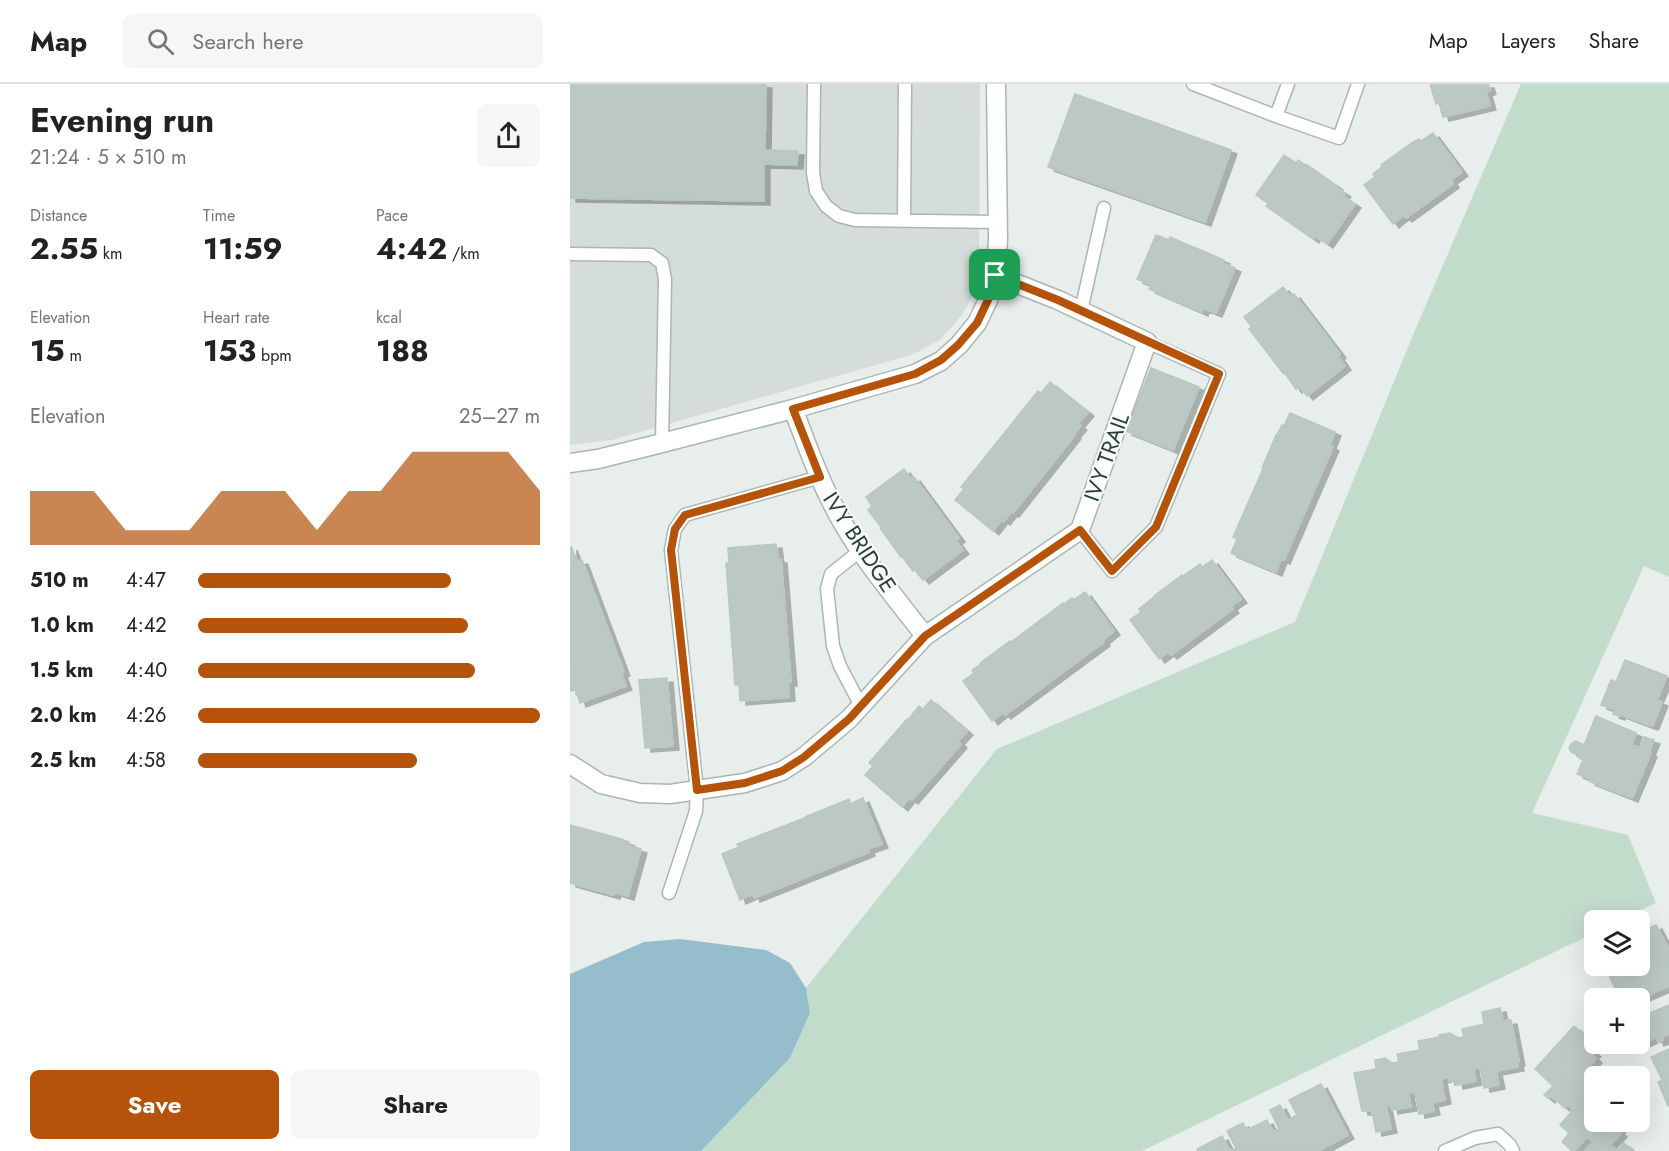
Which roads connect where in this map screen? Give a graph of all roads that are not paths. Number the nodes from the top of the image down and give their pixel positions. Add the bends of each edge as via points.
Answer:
1 (814, 84) edge
2 (905, 84) edge
3 (996, 84) edge
4 (1193, 84) edge
5 (1288, 84) edge
6 (1358, 84) edge
7 (1276, 116) junction
8 (1104, 208) dead end
9 (904, 221) junction
10 (997, 222) junction
11 (570, 254) edge
12 (995, 275) junction
13 (1081, 311) junction
14 (1147, 342) junction
15 (793, 409) junction
16 (662, 443) junction
17 (570, 463) edge
18 (820, 477) junction
19 (1080, 530) junction
20 (861, 550) junction
21 (925, 636) junction
22 (861, 706) junction
23 (570, 764) edge
24 (697, 790) junction
25 (669, 893) dead end
26 (1445, 1151) edge
27 (1513, 1151) edge

1 - 9 lane via 816,191 839,216
2 - 9 lane
3 - 10 street
4 - 7 lane
5 - 7 lane
6 - 7 lane via 1339,138
8 - 13 lane
9 - 10 lane
10 - 12 street
11 - 16 lane via 651,255 663,262
12 - 13 street
12 - 15 street via 977,323 941,360 915,374
13 - 14 street
14 - 19 street, IVY TRAIL
14 - 19 lane via 1219,374 1156,527 1112,571
15 - 16 street
15 - 18 street, IVY BRIDGE
16 - 17 street
18 - 20 street, IVY BRIDGE
18 - 24 lane via 685,515 675,529 671,550
19 - 21 street, IVY TRAIL
20 - 21 street, IVY BRIDGE
20 - 22 lane via 831,574 827,589 833,646
21 - 22 street, IVY TRAIL
22 - 24 street, IVY TRAIL via 804,757 782,771 745,783
23 - 24 street, IVY TRAIL via 601,784 640,794
24 - 25 lane via 696,811
26 - 27 lane via 1475,1138 1498,1134

